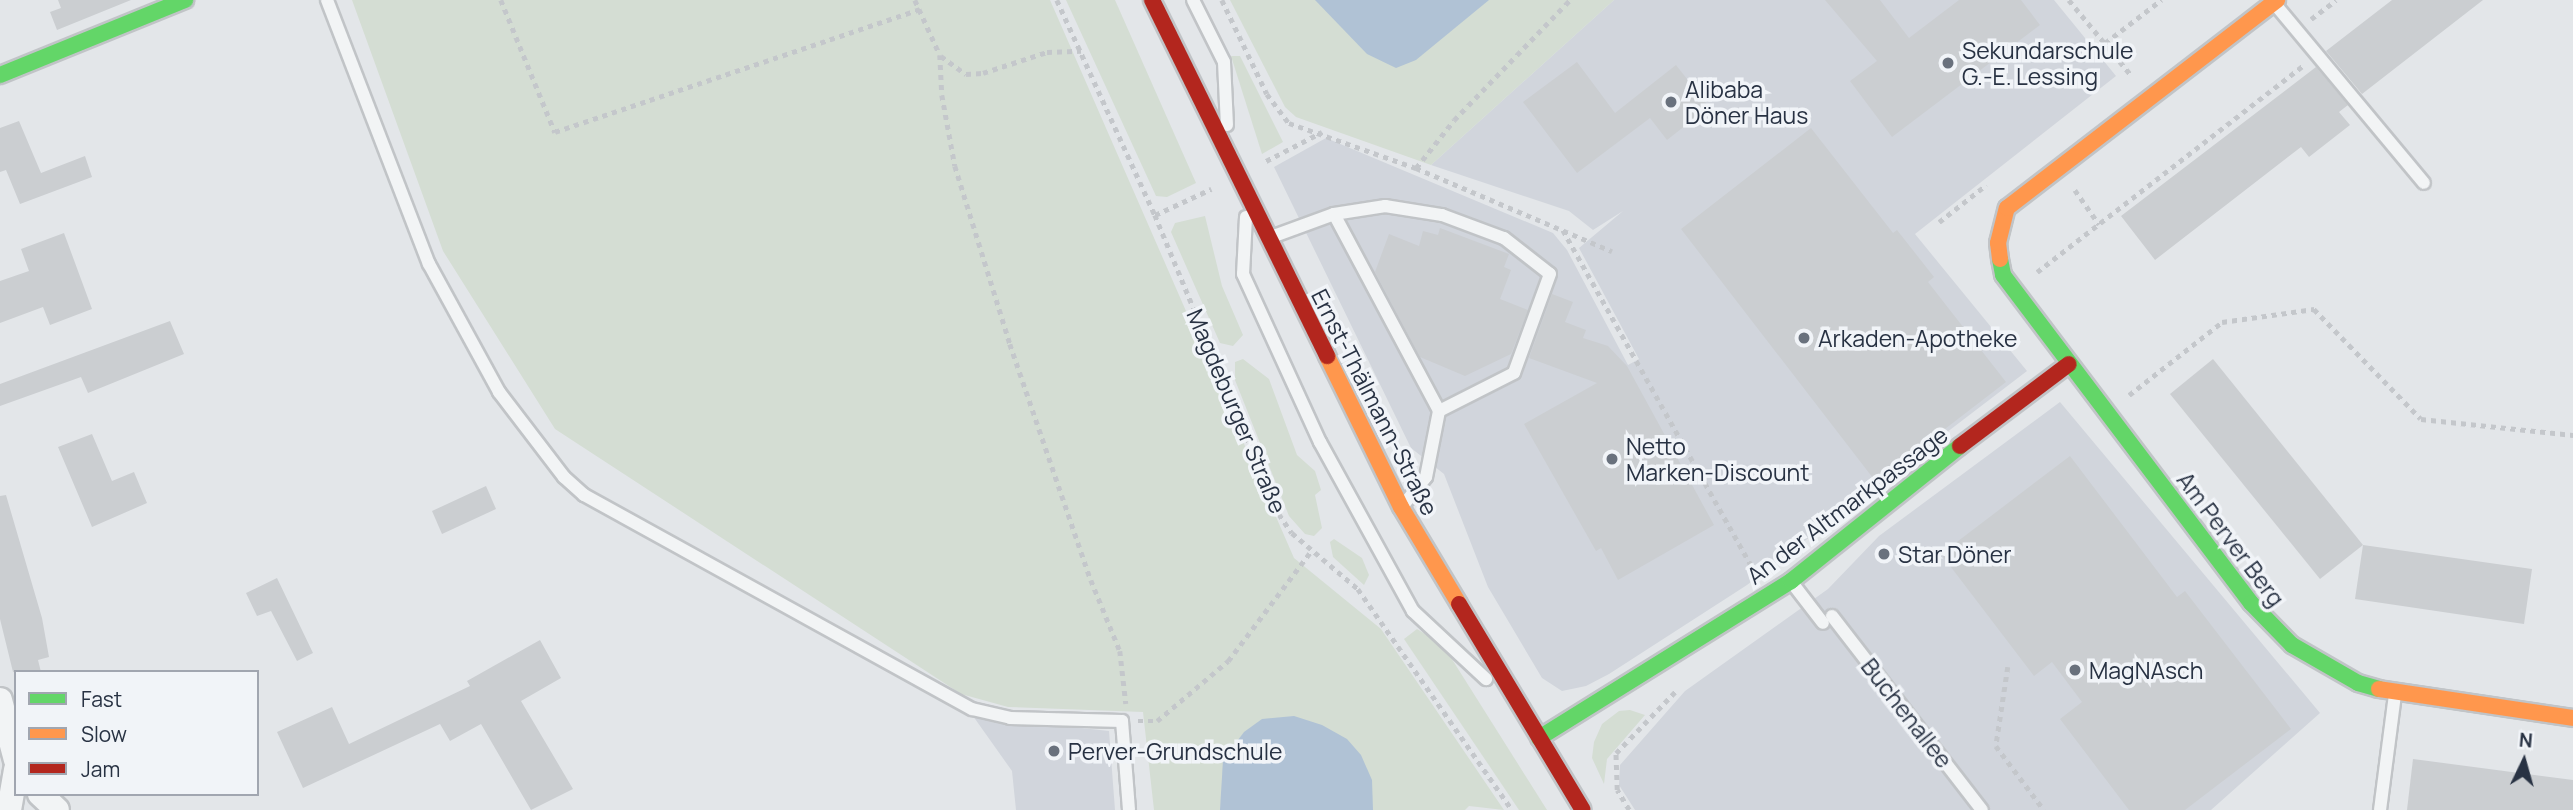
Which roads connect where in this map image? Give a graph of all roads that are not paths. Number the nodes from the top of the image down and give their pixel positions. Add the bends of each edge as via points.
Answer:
1 (185, 0) edge
2 (327, 0) edge
3 (1152, 0) edge
4 (1193, 0) edge
5 (2275, 2) edge
6 (0, 75) edge
7 (1228, 160) junction
8 (2424, 183) dead end
9 (1247, 199) junction
10 (1334, 214) junction
11 (1267, 239) junction
12 (2069, 364) junction
13 (1439, 411) junction
14 (1401, 507) junction
15 (1791, 581) junction
16 (2395, 694) junction
17 (0, 699) edge
18 (1524, 714) junction
19 (2573, 718) edge
20 (1539, 738) junction
21 (14, 752) edge
22 (14, 781) edge
23 (42, 796) edge
24 (9, 810) edge
25 (57, 810) edge
26 (1129, 810) edge
27 (1583, 810) edge
28 (1982, 810) edge
29 (2381, 810) edge

1 - 6 street
2 - 26 lane via 429,264 499,392 547,459 584,495 972,709 1010,718 1122,721
3 - 7 street, Ernst-Thälmann-Straße
4 - 7 lane via 1224,62
5 - 8 lane
5 - 12 street, Am Perver Berg via 2007,208 1998,243 2003,275
7 - 9 street, Ernst-Thälmann-Straße
9 - 11 street, Ernst-Thälmann-Straße
9 - 18 lane via 1243,274 1320,442 1413,611
10 - 11 lane
10 - 13 lane
10 - 13 lane via 1385,205 1442,215 1504,238 1550,274 1514,373
11 - 14 street, Ernst-Thälmann-Straße
12 - 15 street, An der Altmarkpassage via 1872,512
12 - 16 street, Am Perver Berg via 2270,627 2340,673
13 - 14 lane via 1426,477
14 - 18 street, Ernst-Thälmann-Straße
15 - 20 street, An der Altmarkpassage
15 - 28 lane, Buchenallee
16 - 19 street, Am Perver Berg
16 - 29 lane
17 - 21 street
18 - 20 street, Ernst-Thälmann-Straße
20 - 27 street, Ernst-Thälmann-Straße
22 - 24 street
23 - 25 street

